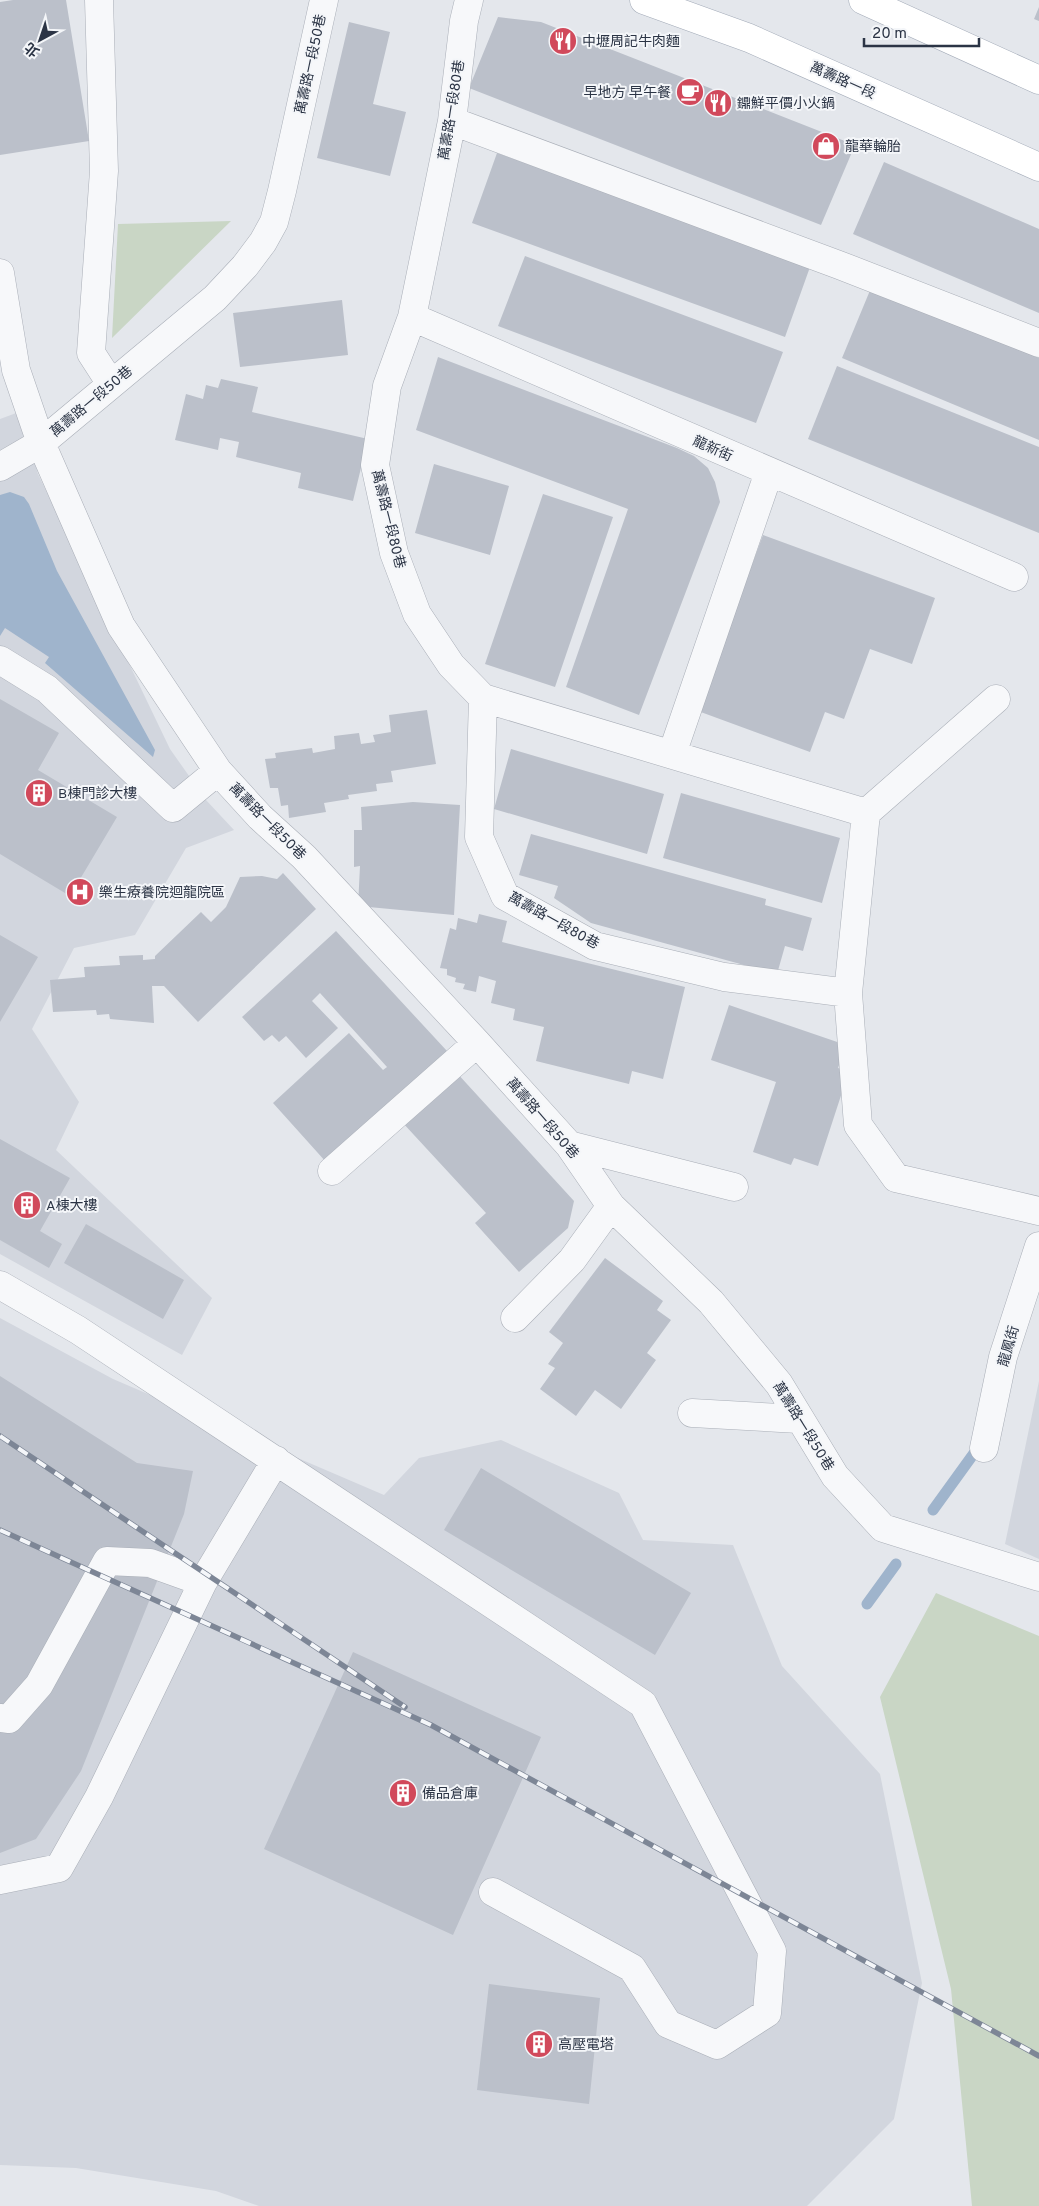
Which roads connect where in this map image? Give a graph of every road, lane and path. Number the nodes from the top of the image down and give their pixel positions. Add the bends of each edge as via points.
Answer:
1 (99, 0) edge
2 (324, 0) edge
3 (469, 0) edge
4 (644, 0) edge
5 (863, 0) edge
6 (1039, 80) edge
7 (452, 120) junction
8 (1039, 168) edge
9 (0, 273) edge
10 (412, 317) junction
11 (1039, 342) edge
12 (111, 384) junction
13 (41, 443) junction
14 (0, 467) edge
15 (768, 472) junction
16 (1014, 577) dead end
17 (0, 660) edge
18 (484, 698) junction
19 (996, 699) dead end
20 (672, 754) junction
21 (218, 770) junction
22 (866, 813) junction
23 (848, 993) junction
24 (476, 1043) junction
25 (569, 1145) junction
26 (332, 1171) dead end
27 (734, 1187) dead end
28 (611, 1206) junction
29 (1039, 1211) edge
30 (1039, 1246) edge
31 (0, 1285) edge
32 (515, 1318) dead end
33 (692, 1413) dead end
34 (799, 1419) junction
35 (984, 1448) dead end
36 (276, 1460) junction
37 (1039, 1577) edge
38 (203, 1582) junction
39 (0, 1718) edge
40 (0, 1880) edge
41 (493, 1892) dead end

1 - 12 street via 104,171 90,353
2 - 12 street, 萬壽路一段50巷 via 274,222 263,242 215,298
3 - 7 street, 萬壽路一段80巷
4 - 8 main road, 萬壽路一段 via 749,38
5 - 6 main road
7 - 10 street, 萬壽路一段80巷
7 - 11 street
9 - 13 street via 16,370
10 - 15 street, 龍新街
10 - 18 street, 萬壽路一段80巷 via 388,386 375,465 394,553 417,614 451,665
12 - 13 street, 萬壽路一段50巷
13 - 14 street
13 - 21 street, 萬壽路一段50巷 via 121,626
15 - 16 street, 龍新街
15 - 20 street
17 - 21 street via 47,689 174,808
18 - 20 street
18 - 23 street, 萬壽路一段80巷 via 479,837 505,896 595,946 724,977
19 - 22 street
20 - 22 street
21 - 24 street, 萬壽路一段50巷 via 260,817 304,857
22 - 23 street
23 - 29 street via 858,1125 896,1178
24 - 25 street, 萬壽路一段50巷
24 - 26 street
25 - 27 street
25 - 28 street, 萬壽路一段50巷
28 - 32 street via 572,1260
28 - 34 street, 萬壽路一段50巷 via 711,1302 779,1384
30 - 35 street, 龍鳳街 via 1003,1357
31 - 36 street via 78,1330
33 - 34 street
34 - 37 street, 萬壽路一段50巷 via 835,1476 883,1528
36 - 38 street
36 - 41 street via 643,1704 772,1951 767,2014 716,2045 668,2024 632,1968
38 - 39 street via 150,1563 107,1561 38,1685 9,1719
38 - 40 street via 99,1797 59,1868

